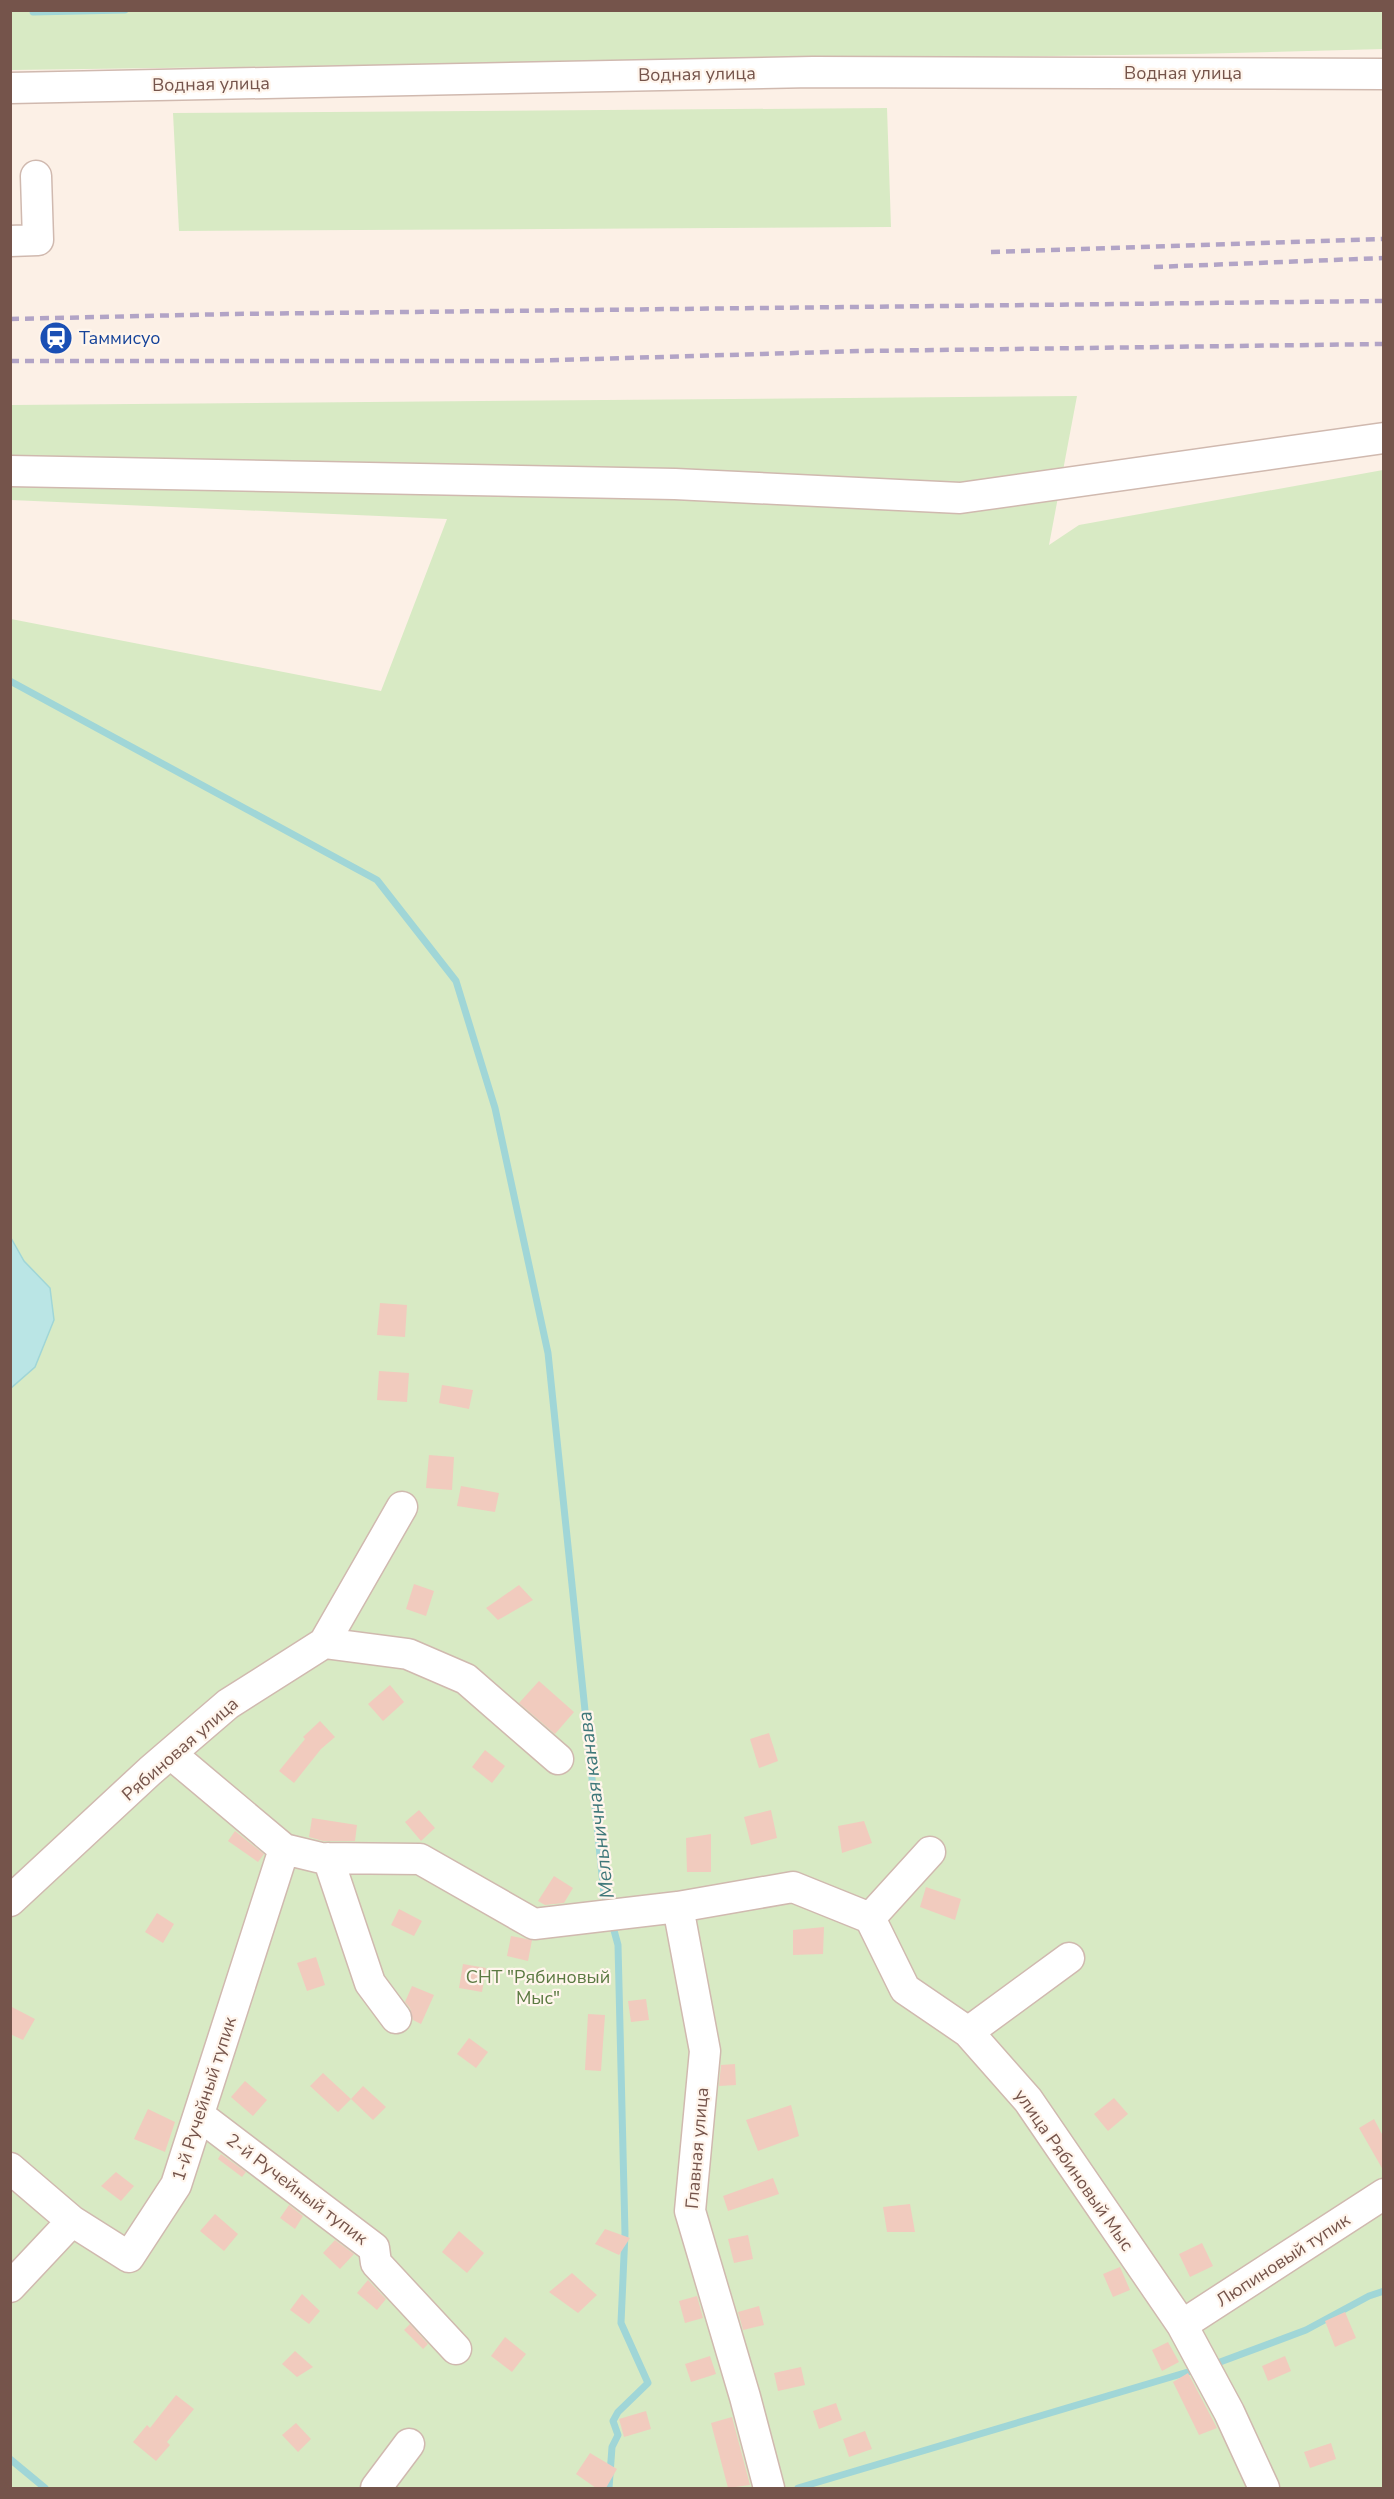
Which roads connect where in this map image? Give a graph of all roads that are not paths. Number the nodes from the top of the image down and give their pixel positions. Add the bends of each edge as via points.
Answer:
1 (1383, 74) edge
2 (10, 88) edge
3 (36, 176) dead end
4 (10, 241) edge
5 (1383, 438) edge
6 (10, 471) edge
7 (402, 1507) dead end
8 (324, 1643) junction
9 (171, 1754) junction
10 (558, 1759) dead end
11 (284, 1849) junction
12 (930, 1852) dead end
13 (328, 1858) junction
14 (10, 1901) edge
15 (678, 1907) junction
16 (870, 1918) junction
17 (1069, 1958) dead end
18 (396, 2018) dead end
19 (968, 2032) junction
20 (200, 2116) junction
21 (10, 2168) edge
22 (1383, 2194) edge
23 (72, 2221) junction
24 (10, 2287) edge
25 (1182, 2325) junction
26 (456, 2349) dead end
27 (409, 2444) dead end
28 (376, 2488) edge
29 (769, 2488) edge
30 (1264, 2488) edge

1 - 2 street, Водная улица via 813,72
3 - 4 street via 38,240
5 - 6 street via 960,498 675,484
7 - 8 street, Рябиновая улица
8 - 9 street, Рябиновая улица via 228,1704
8 - 10 street via 408,1654 466,1679
9 - 11 street
9 - 14 street, Рябиновая улица
11 - 13 street
11 - 20 street, 1-й Ручейный тупик
12 - 16 street
13 - 15 street via 420,1858 534,1924
13 - 18 street via 369,1983
15 - 16 street via 793,1887
15 - 29 street, Главная улица via 705,2051 690,2211
16 - 19 street, улица Рябиновый Мыс via 905,1989
17 - 19 street
19 - 25 street, улица Рябиновый Мыс via 1028,2100
20 - 23 street, 1-й Ручейный тупик via 176,2185 129,2257
20 - 26 street, 2-й Ручейный тупик via 374,2248 376,2263
21 - 23 street
22 - 25 street, Люпиновый тупик
23 - 24 street
25 - 30 street, улица Рябиновый Мыс
27 - 28 street

